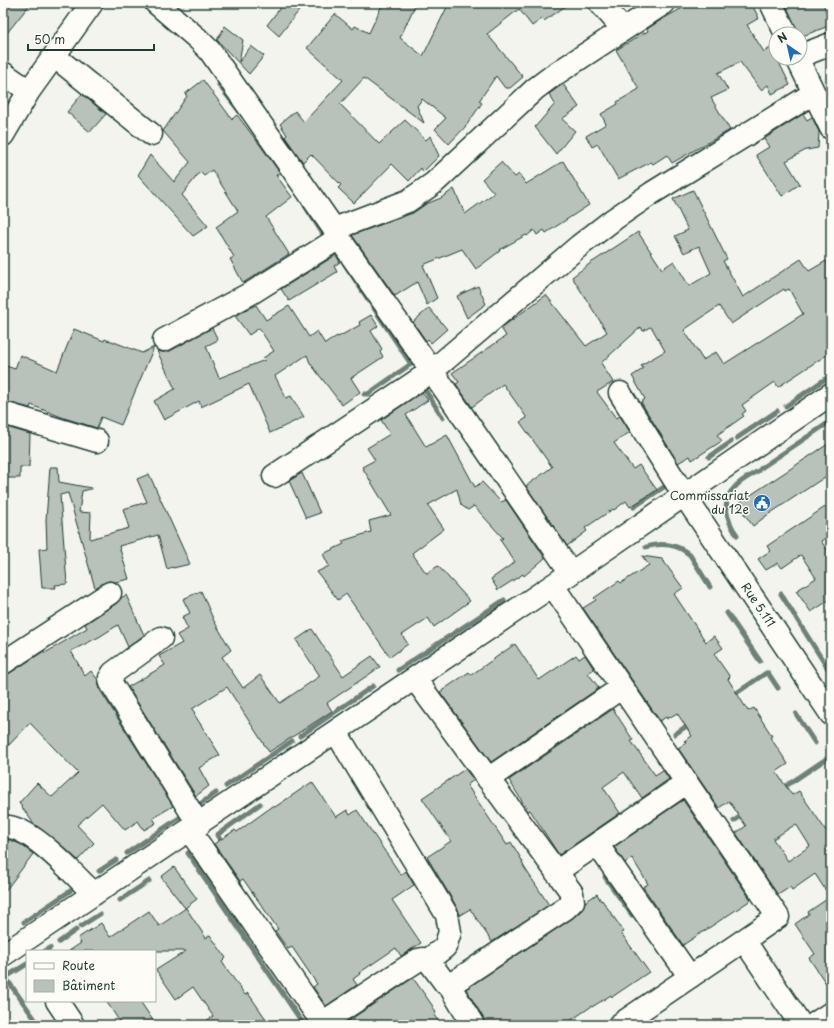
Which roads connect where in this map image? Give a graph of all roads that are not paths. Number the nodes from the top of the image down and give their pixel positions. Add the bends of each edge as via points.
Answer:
1 (92, 3) edge
2 (156, 3) edge
3 (600, 3) edge
4 (664, 3) edge
5 (771, 3) edge
6 (782, 26) edge
7 (623, 29) junction
8 (831, 44) edge
9 (808, 53) edge
10 (54, 56) junction
11 (801, 66) edge
12 (3, 73) edge
13 (29, 91) junction
14 (814, 93) junction
15 (831, 128) edge
16 (151, 134) dead end
17 (3, 135) edge
18 (337, 233) junction
19 (164, 340) dead end
20 (432, 371) junction
21 (620, 393) dead end
22 (831, 394) edge
23 (3, 413) edge
24 (98, 441) dead end
25 (274, 476) dead end
26 (684, 495) junction
27 (571, 574) junction
28 (552, 586) junction
29 (110, 593) dead end
30 (161, 638) dead end
31 (3, 663) edge
32 (415, 679) junction
33 (621, 688) junction
34 (831, 714) edge
35 (336, 732) junction
36 (488, 779) junction
37 (686, 783) junction
38 (3, 827) edge
39 (194, 828) junction
40 (597, 844) junction
41 (556, 872) junction
42 (94, 894) junction
43 (744, 940) junction
44 (16, 952) edge
45 (428, 960) junction
46 (690, 977) junction
47 (449, 985) junction
48 (58, 1002) edge
49 (831, 1013) edge
50 (323, 1024) edge
51 (73, 1025) edge
52 (473, 1025) edge
53 (619, 1025) edge
54 (801, 1025) edge
55 (813, 1025) edge

1 - 10 street
2 - 18 street via 210,51
3 - 7 street
4 - 7 street
5 - 6 street
7 - 18 street via 536,89 421,193
8 - 9 street
10 - 13 street
10 - 16 street
11 - 14 street
12 - 13 street
13 - 17 street
14 - 15 street
14 - 20 street via 614,219 578,246
18 - 19 street via 253,292
18 - 20 street
20 - 25 street
20 - 27 street
21 - 26 street, Rue 5.111
22 - 26 street
23 - 24 street
26 - 27 street
26 - 34 street, Rue 5.111
27 - 28 street
28 - 32 street
28 - 33 street
29 - 31 street
30 - 39 street via 113,673 110,678
32 - 35 street
32 - 36 street
33 - 36 street
33 - 37 street
35 - 39 street
35 - 45 street via 446,915 450,932 445,947
36 - 41 street
37 - 40 street
37 - 43 street via 778,917
38 - 42 street via 9,826 43,845
39 - 42 street
39 - 50 street
40 - 41 street
40 - 46 street
41 - 47 street via 572,893 573,900 566,908
42 - 44 street
43 - 46 street
43 - 54 street
45 - 47 street
45 - 50 street via 418,960
46 - 53 street
47 - 52 street
48 - 51 street
49 - 55 street

